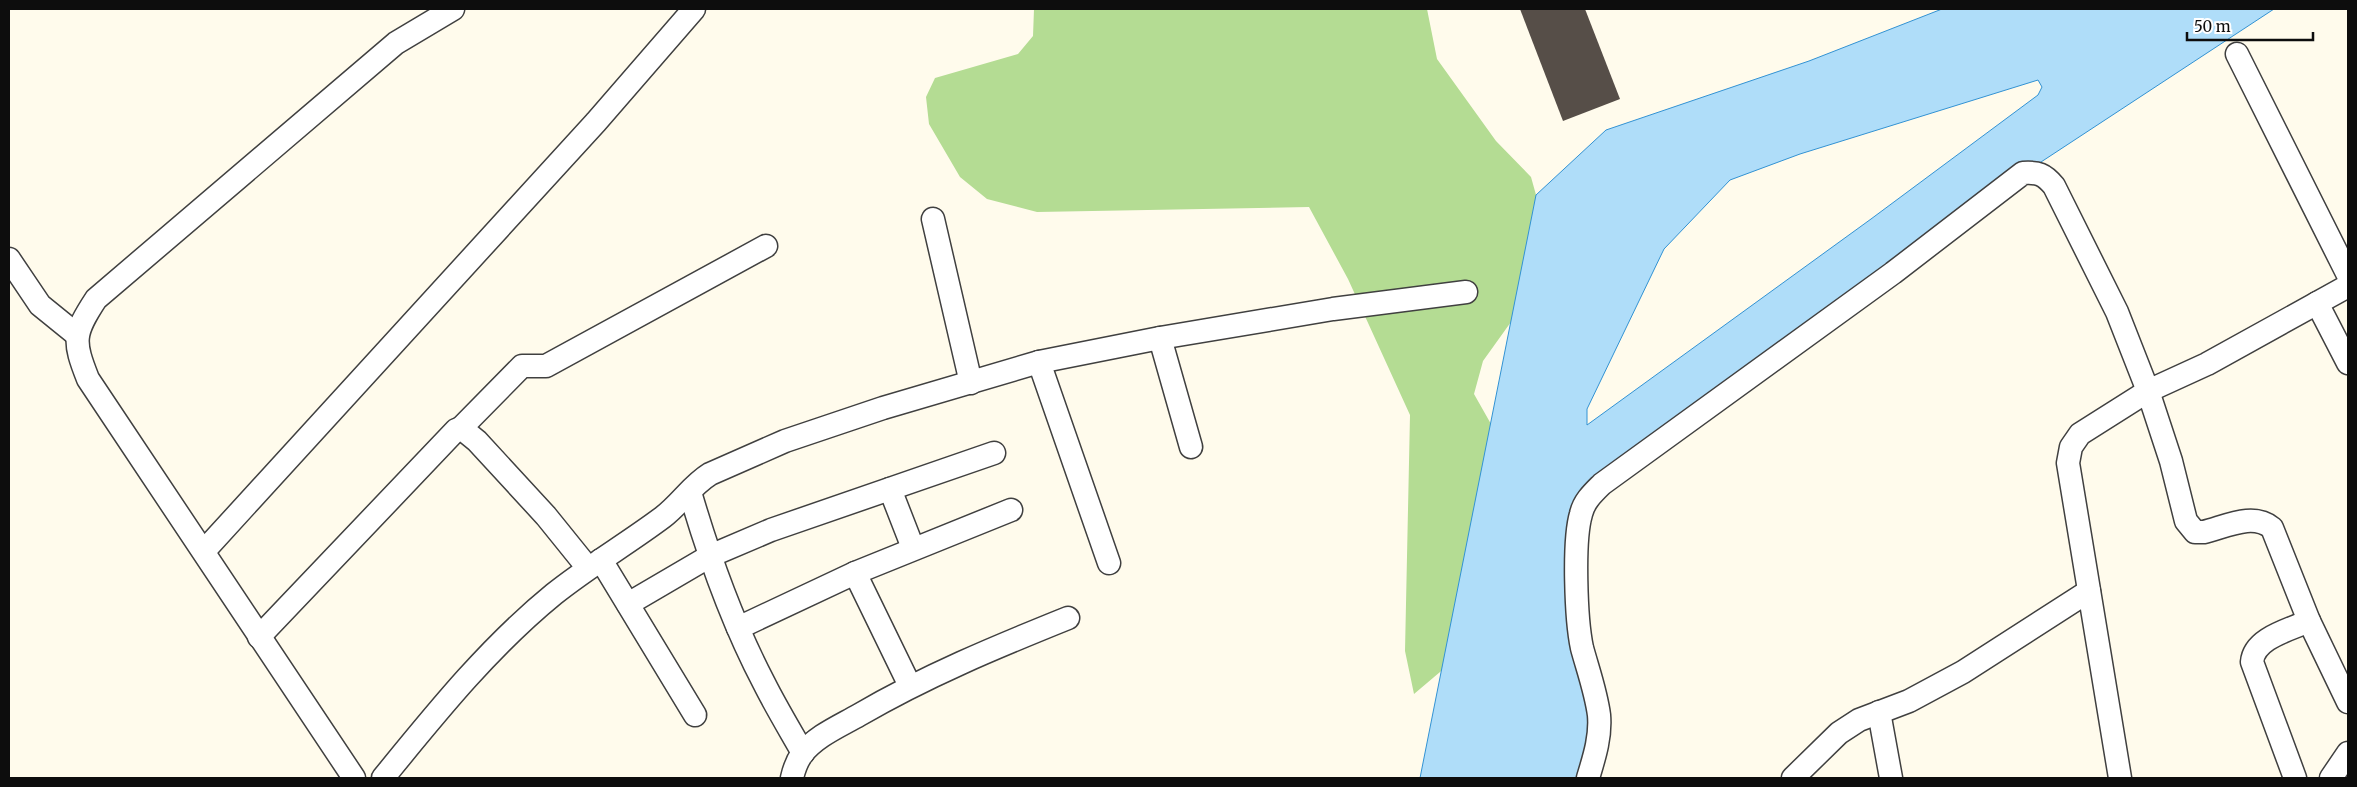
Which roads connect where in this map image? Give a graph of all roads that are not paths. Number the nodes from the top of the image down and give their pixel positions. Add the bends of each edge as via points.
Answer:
1 (452, 9) edge
2 (694, 9) edge
3 (2237, 54) dead end
4 (933, 219) dead end
5 (766, 246) dead end
6 (9, 259) edge
7 (2348, 274) edge
8 (2348, 286) edge
9 (1466, 292) dead end
10 (2317, 303) junction
11 (76, 335) junction
12 (1160, 338) junction
13 (1039, 362) junction
14 (2348, 363) edge
15 (971, 383) junction
16 (2148, 391) junction
17 (461, 428) junction
18 (1190, 448) dead end
19 (994, 453) dead end
20 (890, 489) junction
21 (690, 492) junction
22 (1011, 510) dead end
23 (913, 548) junction
24 (204, 551) junction
25 (710, 556) junction
26 (1109, 563) dead end
27 (594, 564) junction
28 (855, 573) junction
29 (2089, 591) junction
30 (628, 604) junction
31 (1068, 618) dead end
32 (2309, 620) junction
33 (738, 628) junction
34 (259, 637) junction
35 (910, 686) junction
36 (2348, 702) edge
37 (1879, 712) junction
38 (694, 715) dead end
39 (803, 753) junction
40 (2348, 753) edge
41 (354, 778) edge
42 (383, 778) edge
43 (792, 778) edge
44 (1588, 778) edge
45 (1793, 778) edge
46 (1891, 778) edge
47 (2120, 778) edge
48 (2295, 778) edge
49 (2331, 778) edge

1 - 11 street via 396,43 96,299
2 - 24 street via 596,122
3 - 7 street
4 - 15 street
5 - 17 street via 546,366 522,366
6 - 11 street via 40,305
8 - 10 street
9 - 12 street via 1333,309
10 - 14 street
10 - 16 street via 2206,364
11 - 24 street via 77,353 88,379
12 - 13 street
12 - 18 street
13 - 15 street
13 - 26 street
15 - 21 street via 785,441 710,474
16 - 29 street via 2080,434 2071,448 2068,463
16 - 32 street via 2190,528 2204,532 2254,519 2265,522 2272,528
16 - 44 street via 2117,312 2054,186 2037,172 2023,173 1893,273 1589,496 1577,531 1577,593 1582,646 1599,715 1598,747
17 - 27 street
17 - 34 street
19 - 20 street
20 - 23 street
20 - 25 street via 771,530
21 - 25 street
21 - 27 street via 664,517
22 - 23 street
23 - 28 street
24 - 34 street
25 - 30 street
25 - 33 street
27 - 30 street
27 - 42 street via 501,642 452,694
28 - 33 street
28 - 35 street
29 - 37 street via 1963,672 1909,701
29 - 47 street
30 - 38 street
31 - 35 street
32 - 36 street
32 - 48 street via 2258,646 2252,653 2252,662
33 - 39 street via 763,683
34 - 41 street
35 - 39 street via 830,732
37 - 45 street via 1859,720 1839,734
37 - 46 street
39 - 43 street
40 - 49 street

